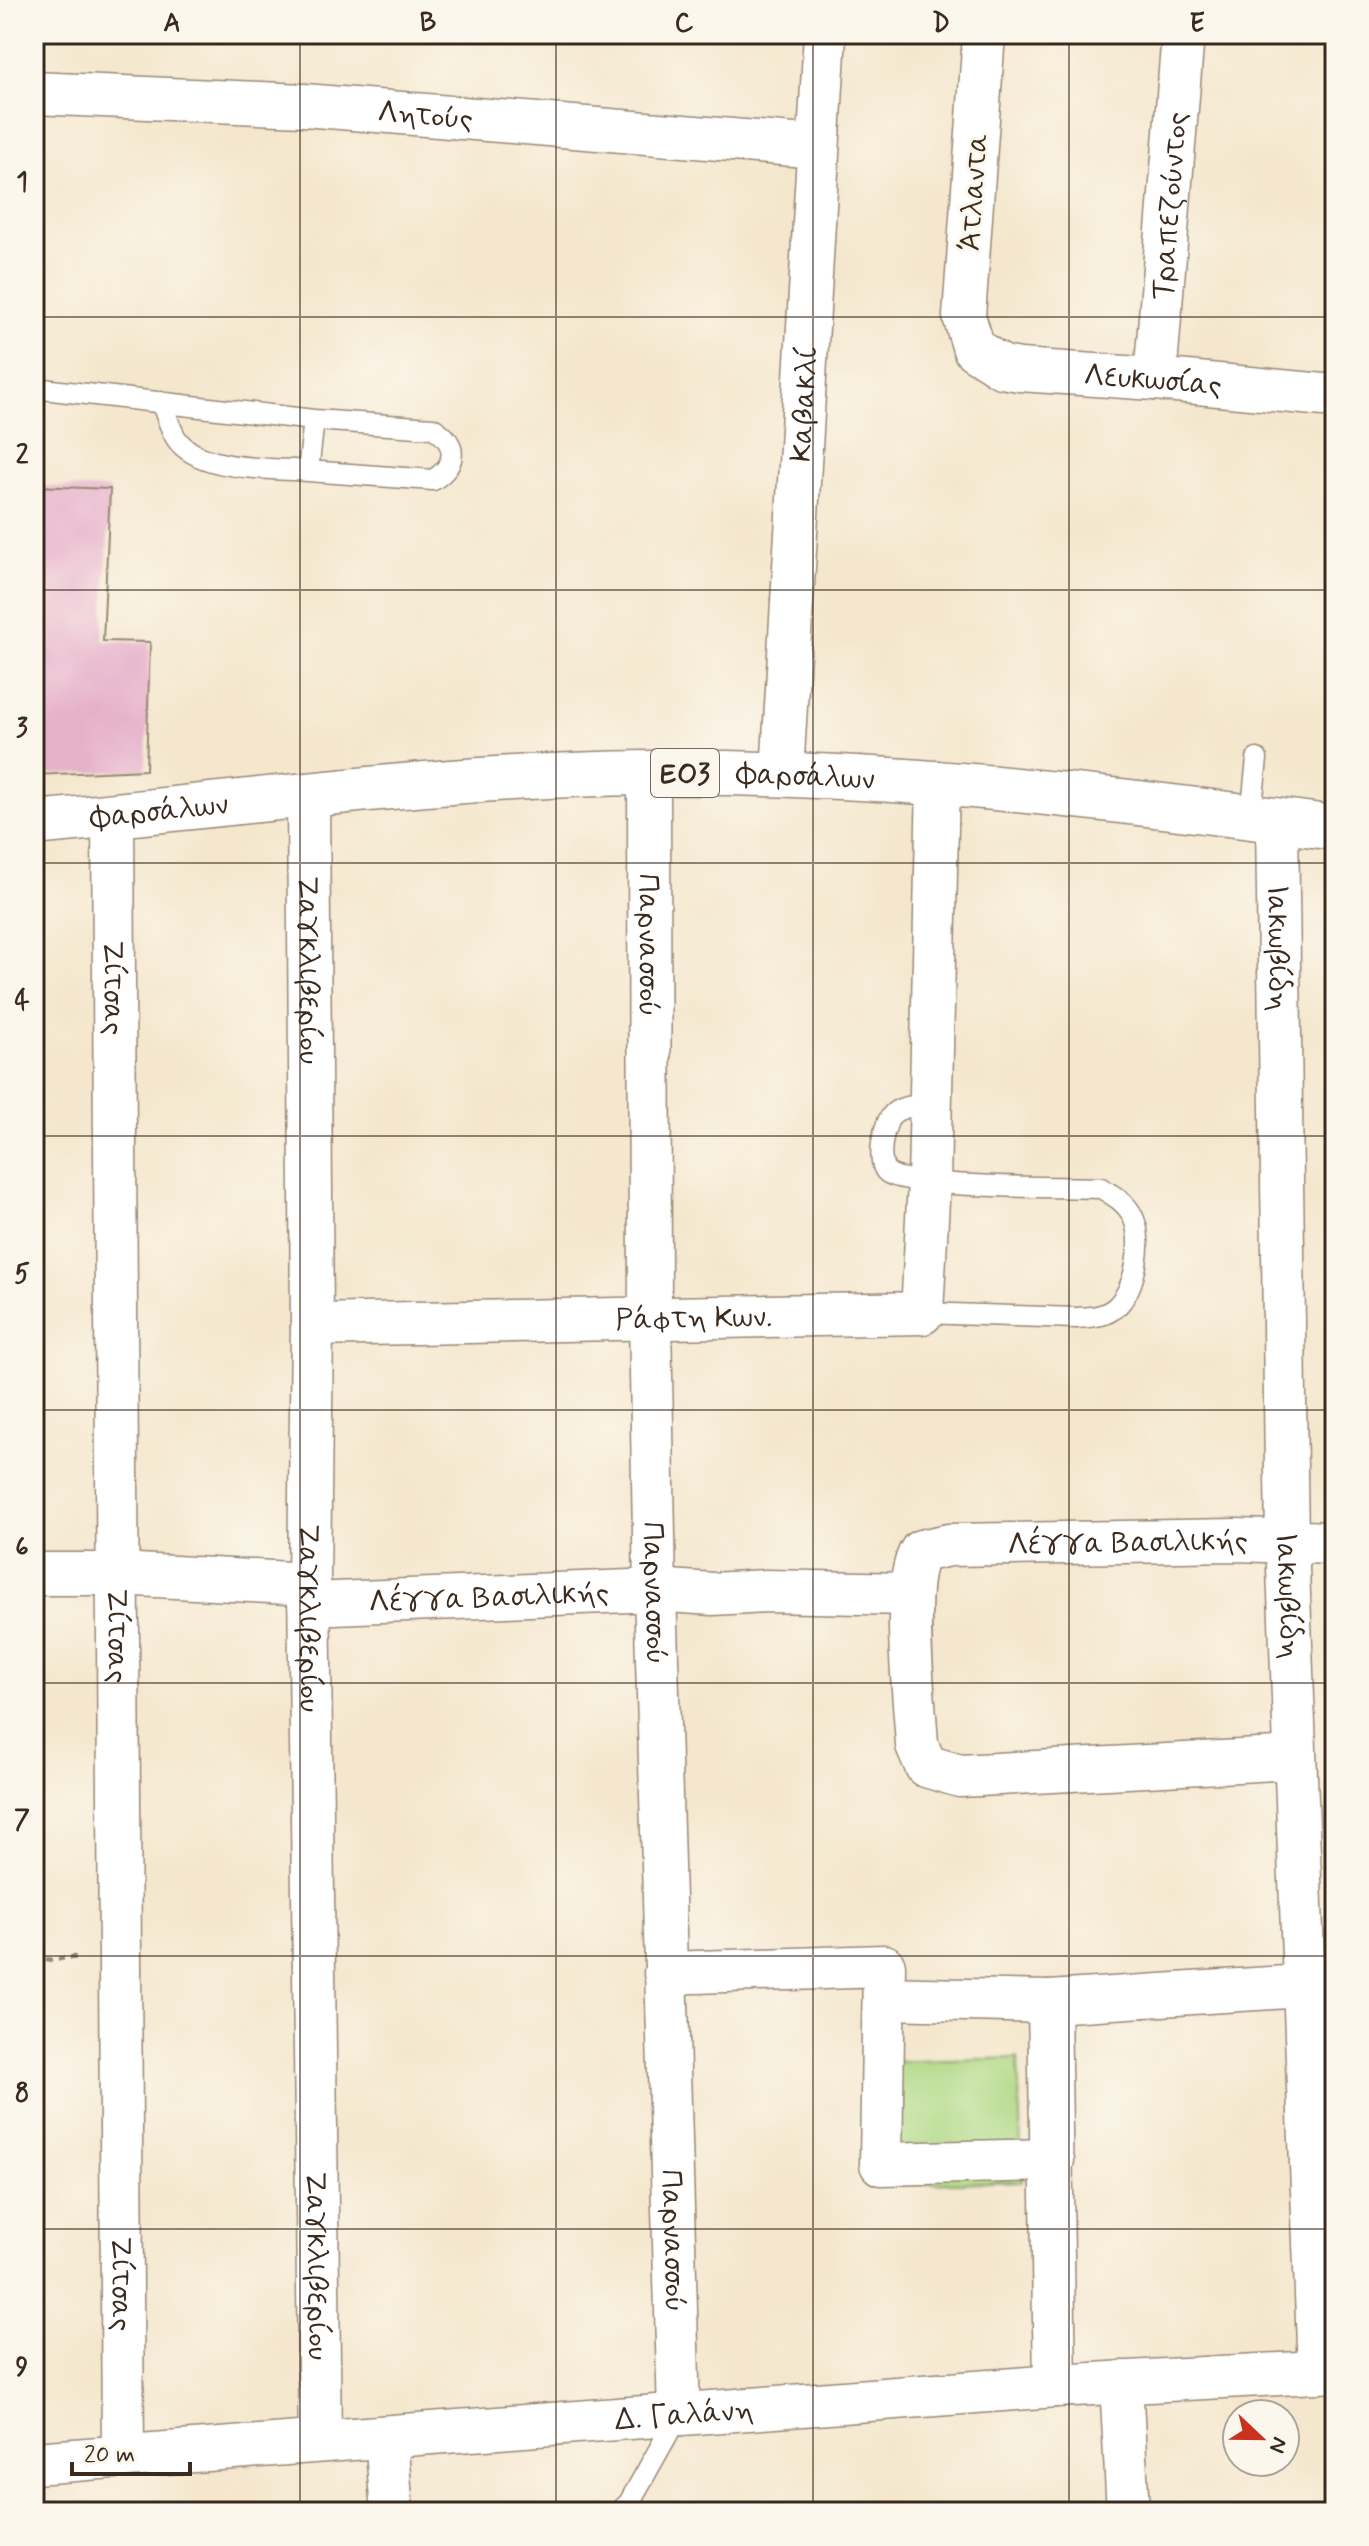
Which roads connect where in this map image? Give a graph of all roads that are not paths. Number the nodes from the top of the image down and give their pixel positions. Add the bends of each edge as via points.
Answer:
1 (825, 34) edge
2 (984, 34) edge
3 (1183, 34) edge
4 (34, 93) edge
5 (818, 147) junction
6 (974, 349) joint
7 (1155, 379) junction
8 (34, 388) edge
9 (1335, 396) edge
10 (161, 402) junction
11 (314, 420) junction
12 (308, 471) junction
13 (1257, 759) dead end
14 (649, 773) junction
15 (782, 774) junction
16 (938, 782) junction
17 (308, 796) junction
18 (113, 816) junction
19 (1264, 818) junction
20 (34, 823) edge
21 (1335, 828) edge
22 (929, 1182) junction
23 (922, 1313) junction
24 (650, 1318) junction
25 (312, 1325) junction
26 (1287, 1542) junction
27 (1335, 1543) edge
28 (34, 1574) edge
29 (118, 1574) junction
30 (655, 1590) junction
31 (309, 1594) junction
32 (909, 1594) junction
33 (1294, 1758) junction
34 (665, 1973) junction
35 (1320, 1984) edge
36 (885, 1998) junction
37 (1049, 2002) junction
38 (1053, 2160) junction
39 (1327, 2371) edge
40 (1121, 2382) junction
41 (1055, 2386) junction
42 (679, 2414) junction
43 (386, 2437) junction
44 (320, 2441) junction
45 (123, 2456) junction
46 (34, 2463) edge
47 (392, 2512) edge
48 (619, 2512) edge
49 (1128, 2512) edge

1 - 5 street, Καβακλί
2 - 6 street, Άτλαντα via 964,316
3 - 7 street, Τραπεζούντος
4 - 5 street, Λητούς via 304,105
5 - 15 street, Καβακλί
6 - 7 street, Λευκωσίας via 1002,367 1020,370
7 - 9 street, Λευκωσίας
8 - 10 lane
10 - 11 lane
10 - 12 lane via 176,438 200,458
11 - 12 lane
11 - 12 lane via 433,428 446,436 452,449 445,472 433,480
13 - 19 lane
14 - 15 main road, Φαρσάλων / ΕΟ3
14 - 17 main road, Φαρσάλων / ΕΟ3 via 494,777
14 - 24 street, Παρνασσού
15 - 16 main road, Φαρσάλων / ΕΟ3
16 - 19 main road, Φαρσάλων / ΕΟ3
16 - 22 street
17 - 18 main road, Φαρσάλων / ΕΟ3
17 - 25 street, Ζαγκλιβερίου
18 - 20 main road, Φαρσάλων / ΕΟ3
18 - 29 street, Ζίτσας
19 - 21 main road, Φαρσάλων / ΕΟ3
19 - 26 street, Ιακωβίδη
22 - 23 street
22 - 23 lane, Ράφτη Κων. via 1101,1188 1134,1217 1138,1259 1131,1285 1117,1306 1100,1316
23 - 24 street, Ράφτη Κων.
24 - 25 street, Ράφτη Κων.
24 - 30 street, Παρνασσού
25 - 31 street, Ζαγκλιβερίου
26 - 27 street, Λέγγα Βασιλικής
26 - 32 street, Λέγγα Βασιλικής via 964,1545 921,1551
26 - 33 street, Ιακωβίδη
28 - 29 street, Λέγγα Βασιλικής
29 - 31 street, Λέγγα Βασιλικής
29 - 45 street, Ζίτσας
30 - 31 street, Λέγγα Βασιλικής
30 - 32 street, Λέγγα Βασιλικής
30 - 34 street, Παρνασσού
31 - 44 street, Ζαγκλιβερίου
32 - 33 street via 917,1745 926,1766 935,1771 960,1776
33 - 35 street, Ιακωβίδη
34 - 36 street via 884,1966
34 - 42 street, Παρνασσού
35 - 37 street
35 - 39 street, Ιακωβίδη
36 - 37 street
36 - 38 street via 881,2164
37 - 38 street
38 - 41 street
39 - 40 street, Δ. Γαλάνη
40 - 41 street, Δ. Γαλάνη
40 - 49 street
41 - 42 street, Δ. Γαλάνη
42 - 43 street, Δ. Γαλάνη
42 - 48 lane
43 - 44 street, Δ. Γαλάνη
43 - 47 street
44 - 45 street, Δ. Γαλάνη
45 - 46 street, Δ. Γαλάνη

